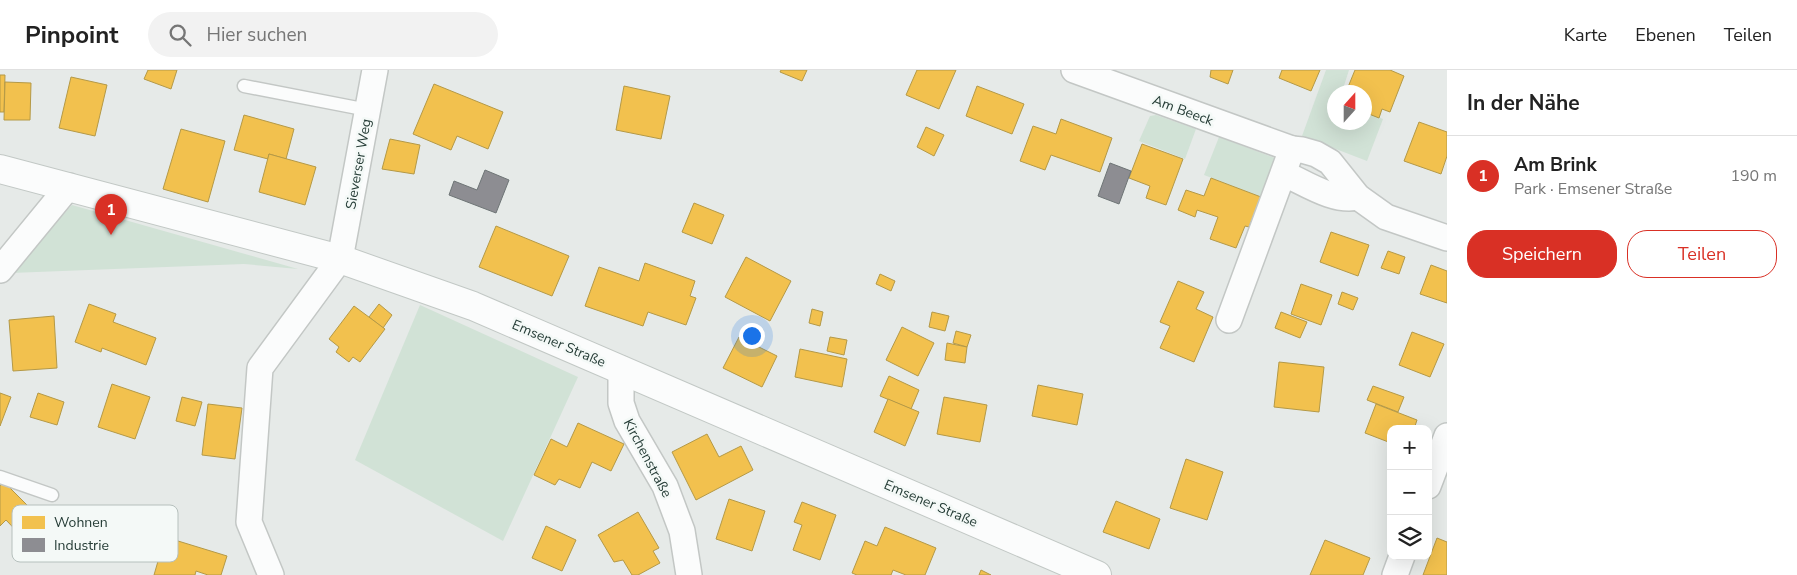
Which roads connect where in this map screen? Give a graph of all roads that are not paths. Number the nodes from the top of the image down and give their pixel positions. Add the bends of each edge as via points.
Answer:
1 (375, 70) edge
2 (1074, 70) edge
3 (244, 86) dead end
4 (368, 110) junction
5 (1292, 149) junction
6 (0, 169) edge
7 (1285, 174) junction
8 (69, 186) junction
9 (1358, 197) junction
10 (1447, 238) edge
11 (340, 259) junction
12 (0, 270) edge
13 (1229, 320) dead end
14 (621, 369) junction
15 (1447, 436) edge
16 (1432, 475) edge
17 (0, 477) edge
18 (52, 495) dead end
19 (1401, 560) edge
20 (271, 575) edge
21 (689, 575) edge
22 (1097, 575) edge
23 (1396, 575) edge

1 - 4 street, Sieverser Weg
2 - 5 street, Am Beeck
3 - 4 lane
4 - 11 street, Sieverser Weg
5 - 7 street
5 - 9 street, Am Beeck via 1316,154 1330,162
6 - 8 street, Emsener Straße
7 - 9 street via 1338,197
7 - 13 street
8 - 11 street, Emsener Straße
8 - 12 street
9 - 10 street, Am Beeck via 1386,217
11 - 14 street, Emsener Straße via 473,306
11 - 20 street via 260,368 248,522
14 - 21 street, Kirchenstraße via 621,403 627,421 665,486 682,531
14 - 22 street, Emsener Straße
15 - 16 street
17 - 18 lane
19 - 23 street

